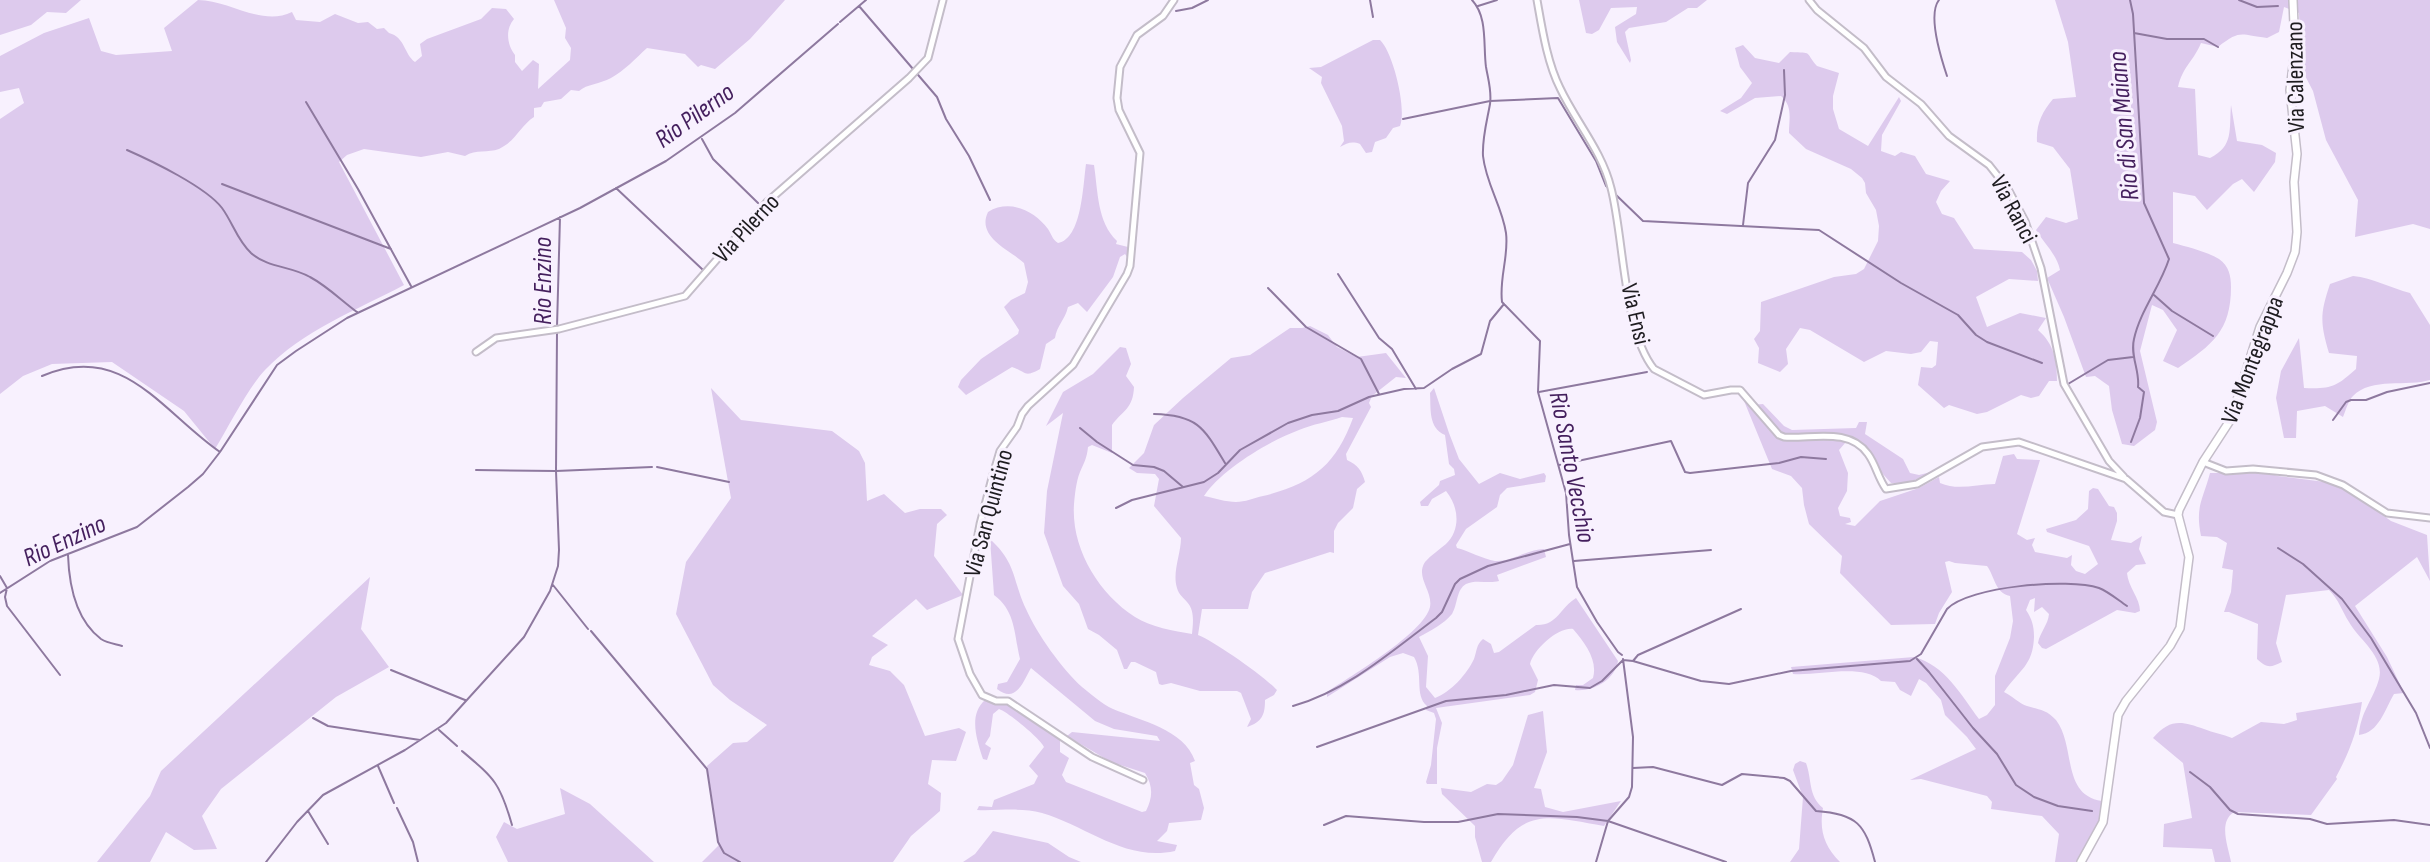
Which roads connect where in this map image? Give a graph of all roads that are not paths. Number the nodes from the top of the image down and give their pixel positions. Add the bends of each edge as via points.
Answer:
1 (943, 0) edge
2 (1174, 0) edge
3 (1537, 0) edge
4 (1809, 0) edge
5 (2293, 0) edge
6 (2297, 154) joint
7 (476, 352) dead end
8 (2203, 462) junction
9 (2126, 479) junction
10 (2178, 515) junction
11 (2430, 518) edge
12 (1143, 779) dead end
13 (2081, 862) edge

1 - 7 street, Via Pilerno via 928,58 767,202 685,296 557,330 496,338
2 - 12 street, Via San Quintino via 1163,16 1137,35 1120,67 1119,110 1140,153 1130,267 1073,365 1028,406 1000,451 980,524 958,639 982,695 1008,701 1092,757
3 - 9 street, Via Ensi via 1559,88 1597,152 1612,191 1634,325 1654,369 1696,393 1741,390 1784,437 1853,441 1869,455 1886,489 1917,484 1982,447 2011,442
4 - 9 street, Via Ranci via 1864,48 1886,77 1921,104 1949,136 1989,165 2008,189 2041,268 2064,384 2109,461
5 - 6 street, Via Calenzano via 2291,101
6 - 8 street, Via Montegrappa via 2297,232 2292,260 2260,327 2231,419
8 - 10 street, Via Montegrappa
8 - 11 street via 2226,471 2253,468 2316,475 2343,485 2387,513
9 - 10 street, Via Ensi via 2158,508
10 - 13 street via 2189,557 2180,628 2118,715 2103,822

